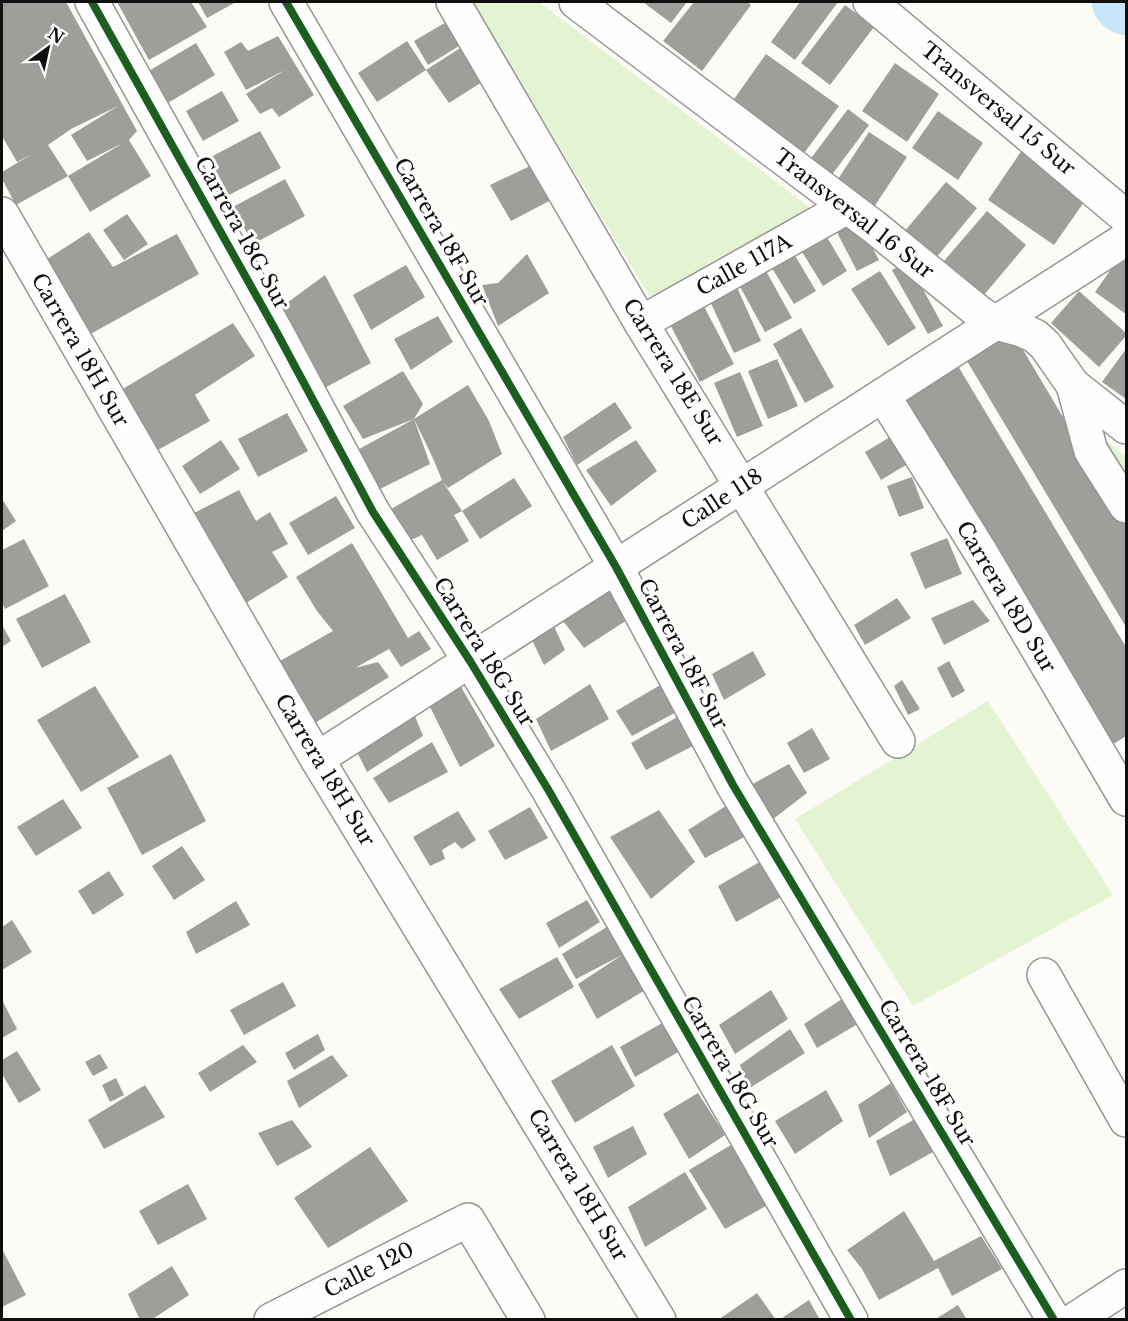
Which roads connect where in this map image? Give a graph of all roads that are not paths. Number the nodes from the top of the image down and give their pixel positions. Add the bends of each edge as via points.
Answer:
1 (92, 2) edge
2 (286, 2) edge
3 (453, 2) edge
4 (576, 2) edge
5 (870, 2) edge
6 (847, 207) junction
7 (2, 213) edge
8 (1126, 217) edge
9 (1126, 239) edge
10 (641, 322) junction
11 (996, 323) junction
12 (1073, 386) junction
13 (884, 396) junction
14 (1126, 428) edge
15 (743, 486) junction
16 (1126, 506) edge
17 (616, 567) junction
18 (470, 661) junction
19 (898, 741) dead end
20 (317, 759) junction
21 (1126, 799) edge
22 (1044, 975) dead end
23 (1126, 1120) edge
24 (1126, 1286) edge
25 (271, 1320) edge
26 (528, 1320) edge
27 (659, 1320) edge
28 (851, 1320) edge
29 (1054, 1320) edge
30 (1074, 1320) edge

1 - 18 street, Carrera 18G Sur via 373,512
2 - 17 street, Carrera 18F Sur
3 - 10 street, Carrera 18E Sur
4 - 6 street, Transversal 16 Sur
5 - 8 street, Transversal 15 Sur
6 - 10 street, Calle 117A
6 - 11 street, Transversal 16 Sur
7 - 20 street, Carrera 18H Sur
9 - 11 street, Calle 118
10 - 15 street, Carrera 18E Sur
11 - 12 street, Transversal 16 Sur via 1035,336
11 - 13 street, Calle 118
12 - 14 street, Transversal 16 Sur
12 - 16 street via 1091,451
13 - 15 street, Calle 118
13 - 21 street, Carrera 18D Sur
15 - 17 street, Calle 118
15 - 19 street, Carrera 18E Sur
17 - 18 street, Calle 118
17 - 29 street, Carrera 18F Sur via 733,785
18 - 20 street, Calle 118
18 - 28 street, Carrera 18G Sur via 549,791
20 - 27 street, Carrera 18H Sur
22 - 23 street
24 - 30 street
25 - 26 street, Calle 120 via 468,1220

